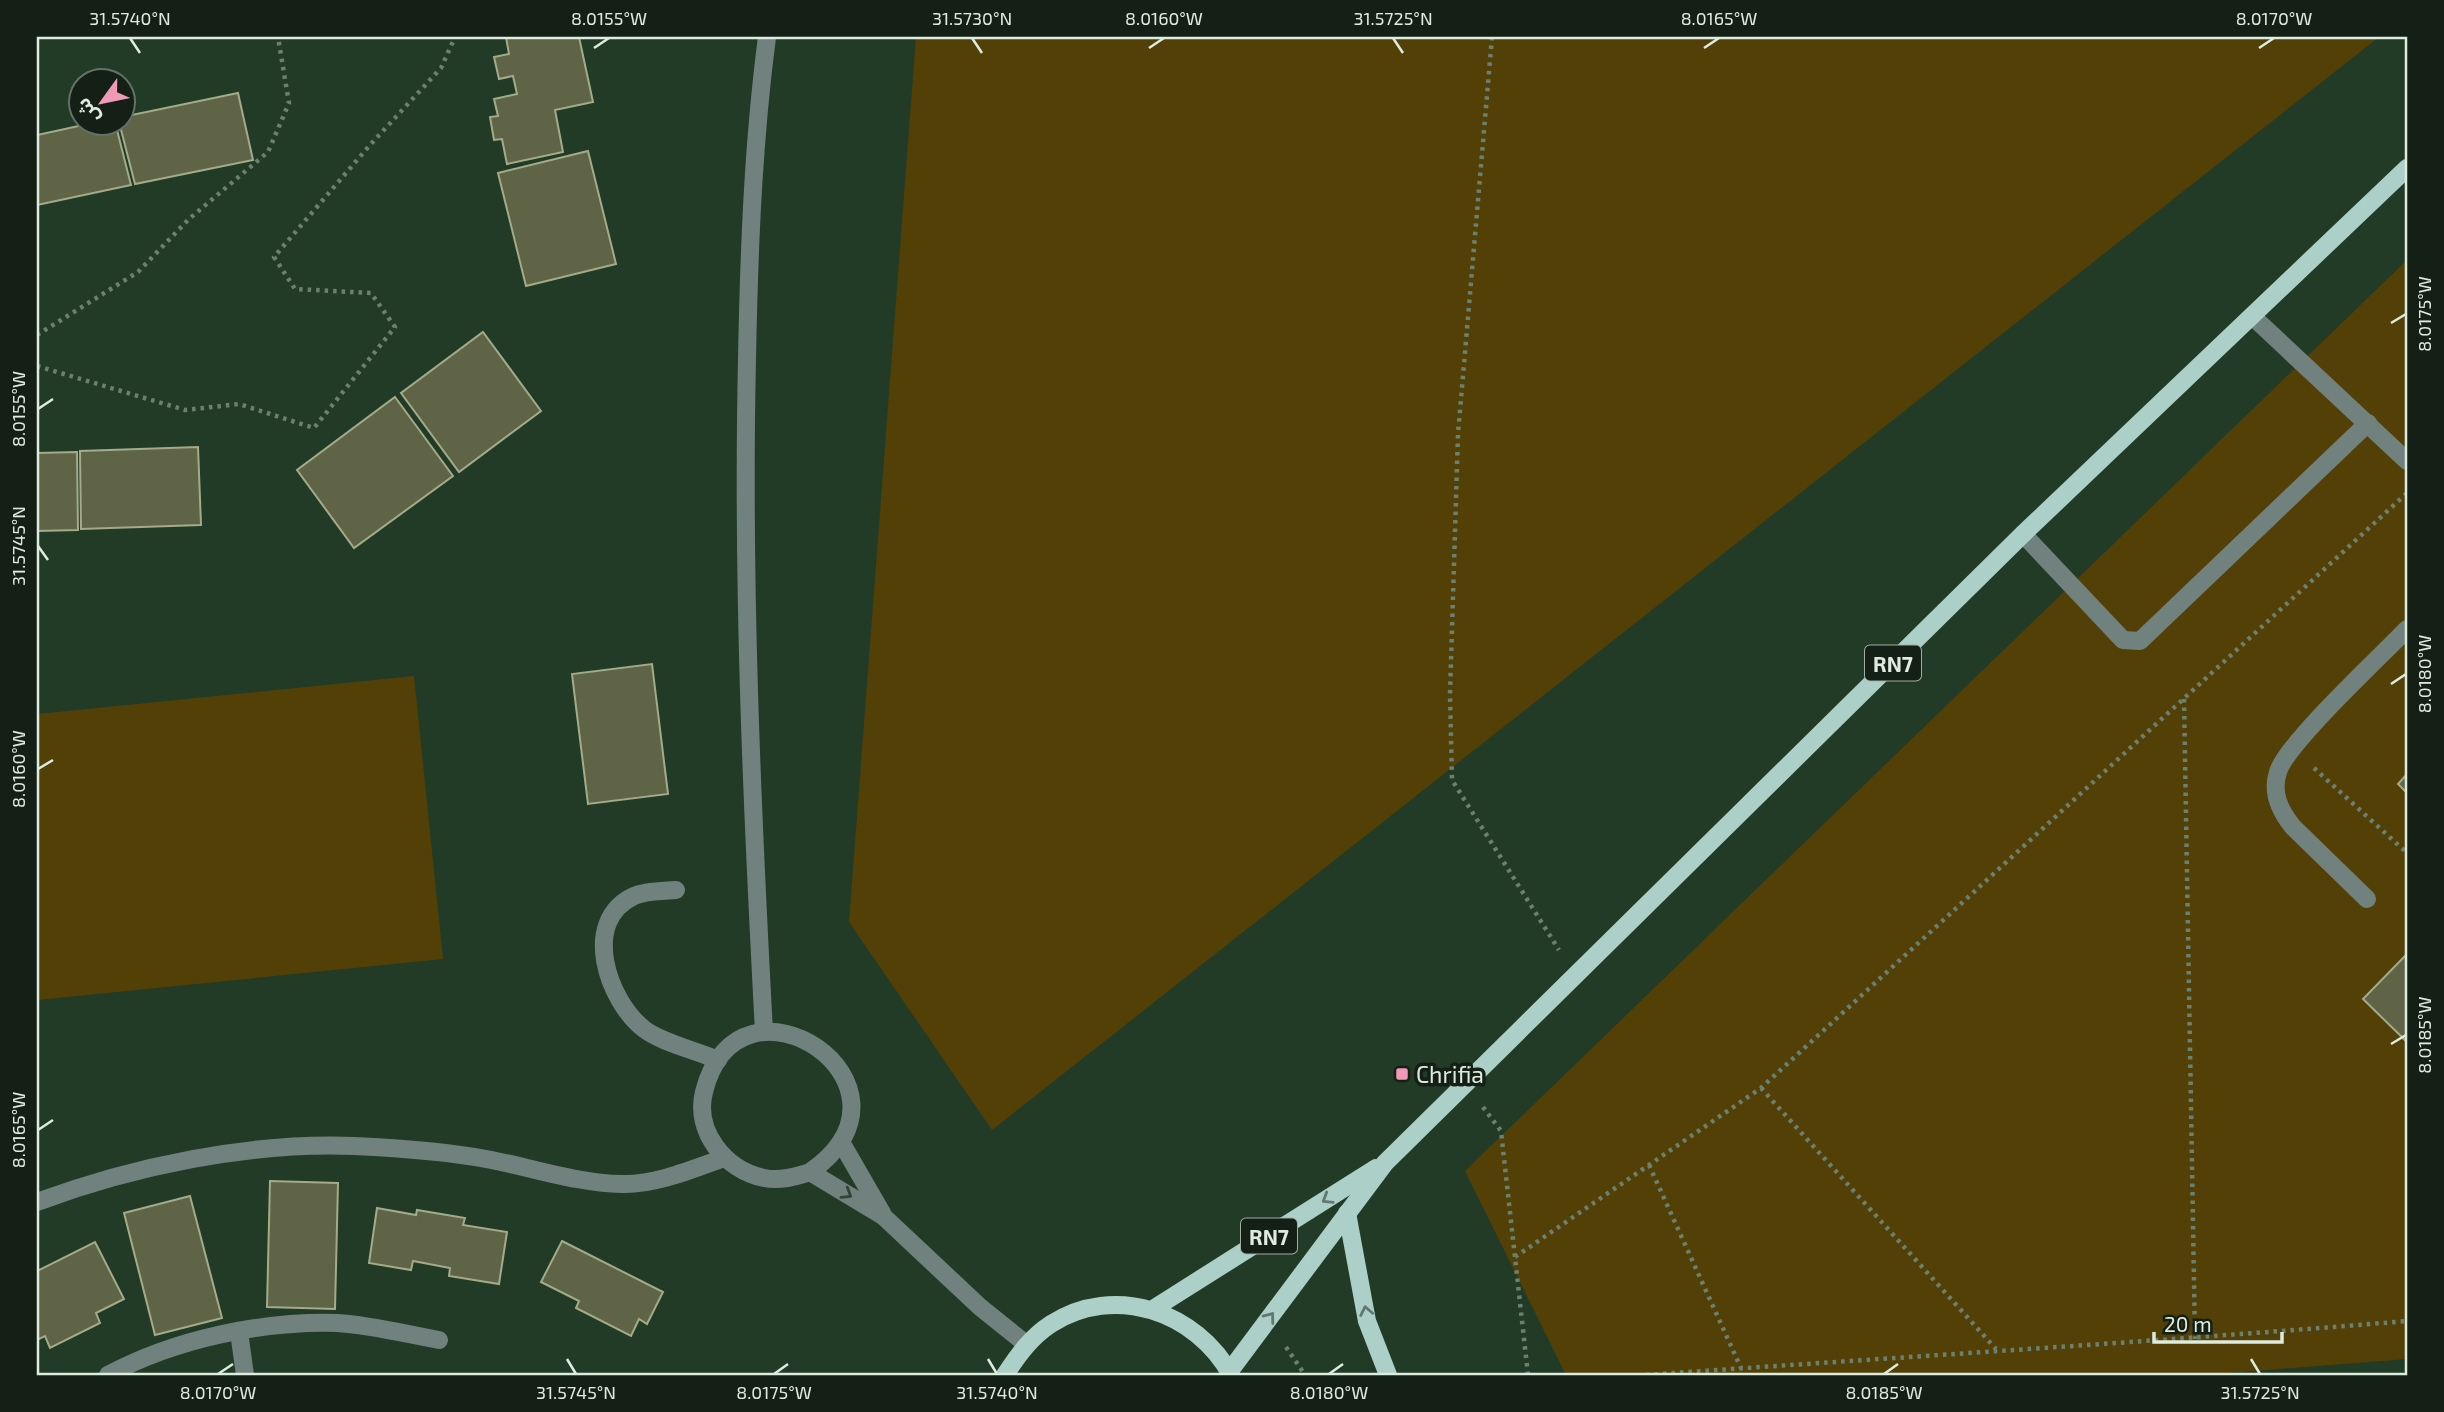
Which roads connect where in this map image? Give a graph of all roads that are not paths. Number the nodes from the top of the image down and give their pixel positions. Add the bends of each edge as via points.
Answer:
1 (767, 37) edge
2 (2407, 168) edge
3 (2252, 316) junction
4 (2368, 423) junction
5 (2407, 461) edge
6 (2023, 534) junction
7 (2407, 629) edge
8 (676, 890) dead end
9 (2368, 899) dead end
10 (764, 1032) junction
11 (718, 1060) junction
12 (841, 1142) junction
13 (724, 1158) junction
14 (1385, 1163) junction
15 (810, 1171) junction
16 (37, 1202) edge
17 (1347, 1213) junction
18 (883, 1216) junction
19 (1153, 1309) junction
20 (239, 1332) junction
21 (439, 1340) dead end
22 (1026, 1344) junction
23 (1230, 1373) edge
24 (108, 1375) edge
25 (246, 1375) edge
26 (1005, 1375) edge
27 (1388, 1375) edge

1 - 10 street via 749,233 743,500
2 - 3 main road, RN7
3 - 4 street
3 - 6 main road, RN7
4 - 5 street
4 - 6 street via 2140,641 2123,640
6 - 14 main road, RN7
7 - 9 street via 2293,748 2275,786 2283,815
8 - 11 street via 634,896 615,911 603,939 607,973 621,1003 644,1030
10 - 11 street via 731,1047
10 - 12 street via 810,1040 836,1064 850,1096 849,1120
11 - 13 street via 702,1099 711,1141
12 - 15 street via 828,1159
12 - 18 street
13 - 15 street via 743,1172 765,1178 788,1179
13 - 16 street via 624,1185 561,1177 485,1159 355,1146 274,1146 192,1159
14 - 17 main road, RN7
14 -> 19 main road, RN7
15 -> 18 street
23 -> 17 main road, RN7
27 -> 17 main road via 1367,1321
18 - 22 street
19 - 22 main road, RN7 via 1119,1304 1085,1309 1053,1323
19 - 23 main road, RN7 via 1210,1344
20 - 21 street via 339,1323
20 - 24 street via 201,1340
20 - 25 street
22 - 26 main road, RN7

